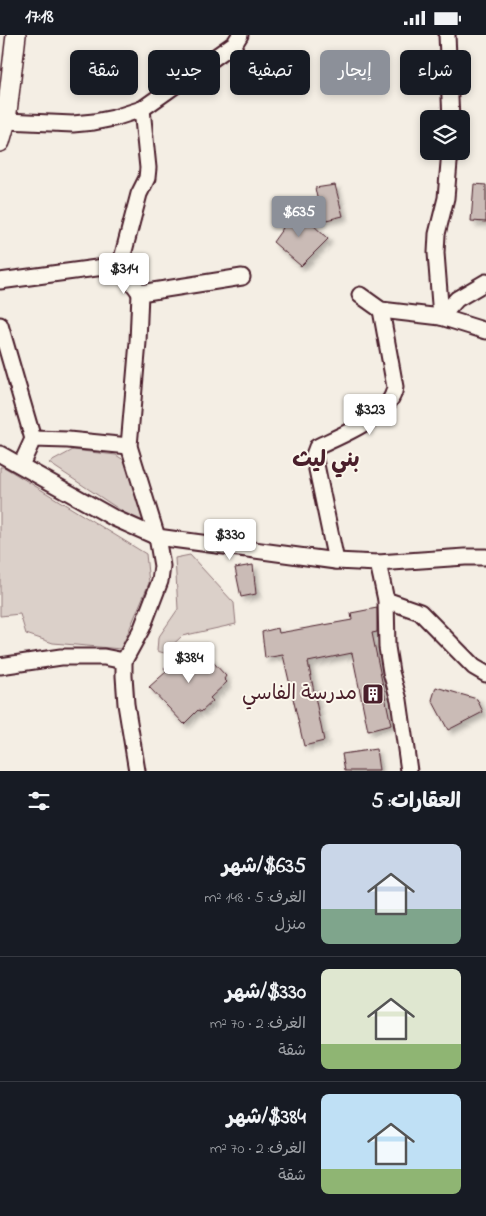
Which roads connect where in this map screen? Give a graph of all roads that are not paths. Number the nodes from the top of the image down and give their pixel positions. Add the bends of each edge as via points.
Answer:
1 (16, 35) edge
2 (240, 35) edge
3 (447, 35) edge
4 (142, 109) junction
5 (451, 110) edge
6 (6, 121) junction
7 (0, 142) edge
8 (449, 160) edge
9 (118, 270) junction
10 (242, 277) dead end
11 (0, 281) edge
12 (486, 282) edge
13 (140, 293) junction
14 (360, 295) dead end
15 (381, 309) junction
16 (441, 317) junction
17 (0, 325) edge
18 (486, 331) edge
19 (33, 439) junction
20 (129, 446) junction
21 (0, 454) edge
22 (21, 465) junction
23 (157, 537) junction
24 (486, 544) edge
25 (465, 557) junction
26 (486, 557) edge
27 (336, 561) junction
28 (378, 563) junction
29 (386, 600) junction
30 (124, 661) junction
31 (0, 666) edge
32 (486, 674) edge
33 (137, 771) edge
34 (410, 771) edge

1 - 6 street
2 - 4 street via 235,43
3 - 5 street
4 - 6 street via 114,118 73,124
4 - 9 street via 148,173
6 - 7 street
8 - 16 street via 436,253
9 - 11 street via 104,267
9 - 13 street
10 - 13 street
12 - 16 street via 456,299
13 - 20 street
14 - 15 street
15 - 16 street
15 - 27 street via 395,387 390,402 374,417 314,451
16 - 18 street
17 - 19 street
19 - 20 street via 68,439
19 - 22 street
20 - 23 street
21 - 22 street
22 - 23 street
23 - 27 street
23 - 30 street via 162,566 160,581 142,628
24 - 25 street
25 - 26 street
25 - 28 street
27 - 28 street
28 - 29 street
29 - 32 street via 420,612 474,667
29 - 34 street via 387,647
30 - 31 street via 104,657 62,657
30 - 33 street via 126,704

